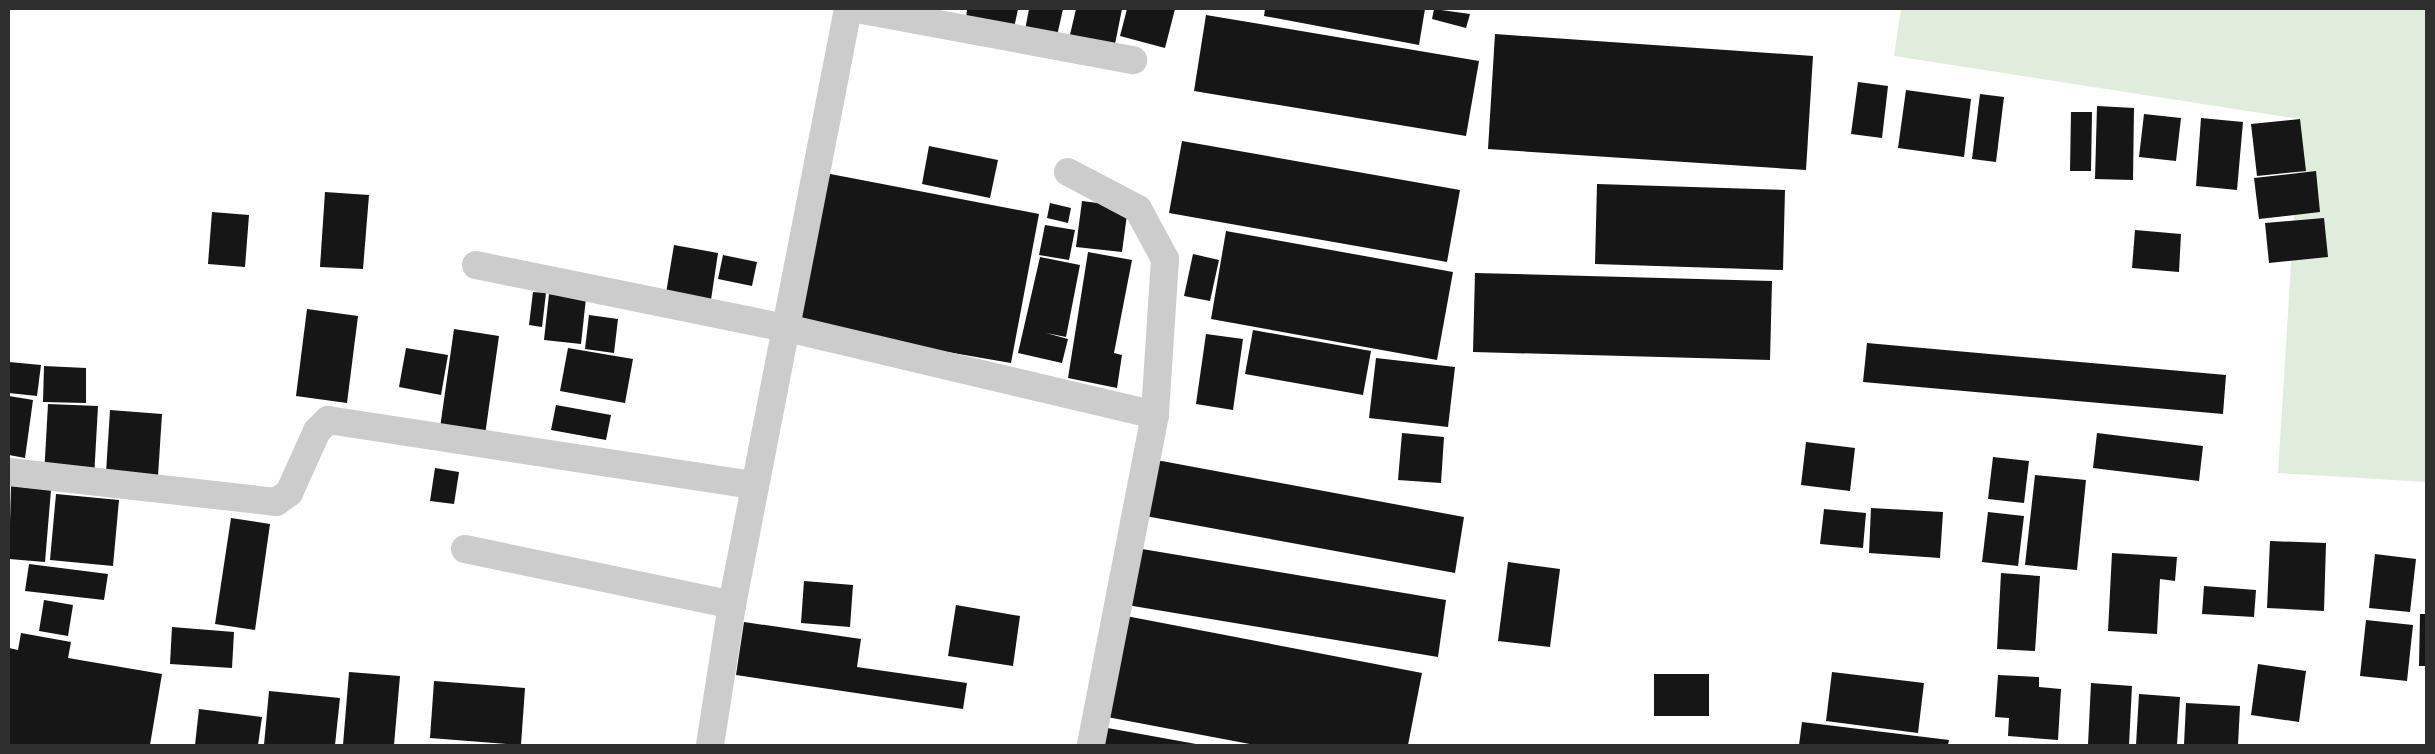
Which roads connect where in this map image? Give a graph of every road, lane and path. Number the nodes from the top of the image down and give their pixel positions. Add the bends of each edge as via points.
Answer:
1 (848, 9) edge
2 (858, 9) edge
3 (1133, 60) dead end
4 (1068, 172) dead end
5 (476, 265) dead end
6 (787, 328) junction
7 (1156, 415) junction
8 (9, 472) edge
9 (755, 485) junction
10 (465, 549) dead end
11 (732, 605) junction
12 (710, 745) edge
13 (1091, 745) edge

1 - 6 street
2 - 3 street
4 - 7 street via 1138,209 1165,259
5 - 6 street
6 - 7 street
6 - 9 street
7 - 13 street
8 - 9 street via 276,502 289,493 317,431 328,420
9 - 11 street
10 - 11 street
11 - 12 street

